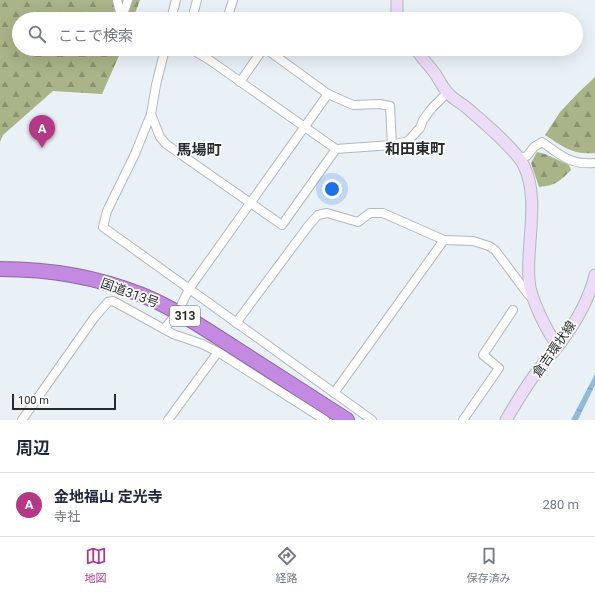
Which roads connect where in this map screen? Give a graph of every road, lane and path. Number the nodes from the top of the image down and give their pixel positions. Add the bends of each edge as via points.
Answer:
1 (117, 0) edge
2 (128, 0) edge
3 (176, 0) edge
4 (198, 0) edge
5 (233, 0) edge
6 (397, 0) edge
7 (173, 12) edge
8 (194, 12) edge
9 (229, 12) edge
10 (397, 12) edge
11 (163, 56) edge
12 (210, 56) edge
13 (260, 56) edge
14 (281, 56) edge
15 (420, 56) edge
16 (240, 82) junction
17 (447, 93) junction
18 (328, 94) junction
19 (151, 114) junction
20 (306, 127) junction
21 (392, 144) junction
22 (336, 148) junction
23 (520, 158) junction
24 (595, 163) edge
25 (250, 204) junction
26 (444, 240) junction
27 (0, 269) edge
28 (595, 275) edge
29 (190, 289) junction
30 (534, 300) junction
31 (513, 310) dead end
32 (178, 312) junction
33 (236, 323) junction
34 (164, 329) junction
35 (558, 346) junction
36 (218, 352) junction
37 (334, 393) junction
38 (320, 419) edge
39 (22, 420) edge
40 (168, 420) edge
41 (347, 420) edge
42 (372, 420) edge
43 (463, 420) edge
44 (506, 420) edge

1 - 2 street via 120,12 125,9
3 - 7 street
4 - 8 street
5 - 9 street
6 - 10 street
11 - 19 street
12 - 16 street
13 - 16 street
14 - 18 street
15 - 17 street
16 - 20 street
17 - 21 street via 432,108 420,128 408,141
17 - 23 street via 467,108
18 - 20 street
18 - 21 street via 353,105 390,106
19 - 25 street via 160,137 166,144
19 - 29 street via 107,211 103,227
20 - 22 street
20 - 25 street
21 - 22 street
22 - 25 street via 282,225
23 - 24 street via 527,156 542,142 574,162
23 - 30 street via 525,166 531,195 529,282
25 - 29 street
26 - 30 street via 473,241 495,250
26 - 33 street via 383,213 370,213 358,222 326,213 318,215
26 - 37 street
27 - 32 highway, 国道313号 / 313 via 41,271 87,278 143,296
28 - 35 street, 倉吉環状線 via 586,300
29 - 32 street
29 - 33 street
30 - 35 street via 551,337
31 - 43 street via 483,355 499,368
32 - 34 street
32 - 41 highway, 国道313号 / 313
33 - 37 street
34 - 36 street
34 - 39 street via 113,301 108,302
35 - 44 street, 倉吉環状線
36 - 38 street
36 - 40 street
37 - 42 street

